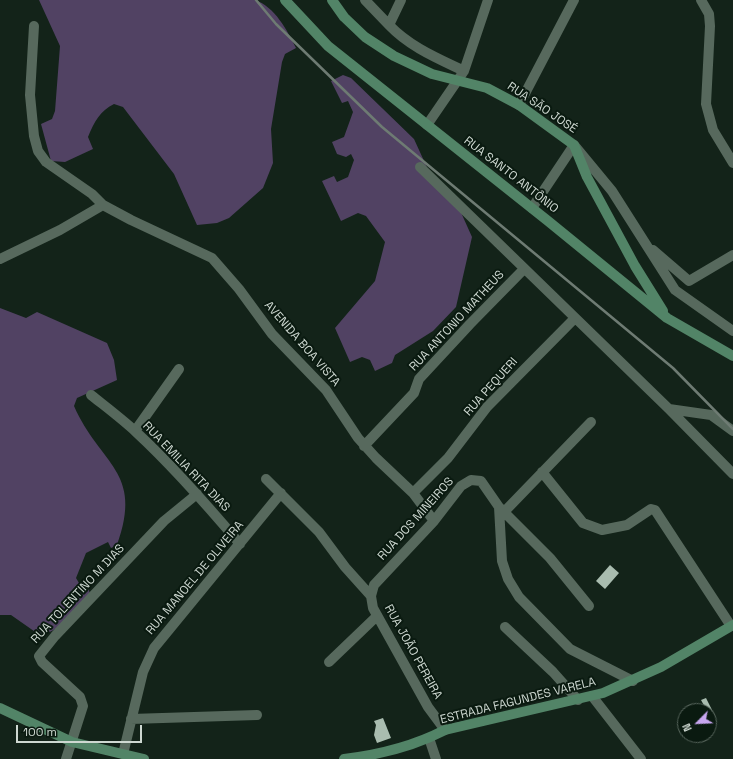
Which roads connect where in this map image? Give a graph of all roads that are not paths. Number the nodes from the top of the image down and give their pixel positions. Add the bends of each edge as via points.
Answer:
1 (286, 0) edge
2 (332, 0) edge
3 (365, 0) edge
4 (402, 0) edge
5 (488, 0) edge
6 (574, 0) edge
7 (701, 0) edge
8 (389, 25) junction
9 (34, 26) dead end
10 (464, 71) junction
11 (457, 81) junction
12 (519, 105) junction
13 (427, 125) junction
14 (574, 145) junction
15 (733, 163) edge
16 (420, 167) dead end
17 (103, 204) junction
18 (532, 208) junction
19 (646, 244) junction
20 (733, 255) edge
21 (0, 259) edge
22 (524, 269) junction
23 (575, 318) junction
24 (667, 318) junction
25 (733, 331) edge
26 (733, 356) edge
27 (179, 369) dead end
28 (91, 395) dead end
29 (669, 409) junction
30 (591, 422) dead end
31 (733, 430) edge
32 (135, 431) junction
33 (364, 446) junction
34 (542, 472) junction
35 (733, 474) edge
36 (266, 479) dead end
37 (281, 493) junction
38 (413, 493) junction
39 (197, 494) junction
40 (501, 509) junction
41 (434, 521) junction
42 (240, 544) junction
43 (371, 596) junction
44 (589, 606) dead end
45 (377, 616) junction
46 (732, 625) edge
47 (505, 627) dead end
48 (329, 662) dead end
49 (633, 681) junction
50 (592, 696) junction
51 (578, 700) junction
52 (0, 708) edge
53 (257, 714) dead end
54 (131, 719) junction
55 (445, 730) junction
56 (429, 738) junction
57 (72, 742) junction
58 (123, 754) junction
59 (66, 759) edge
60 (144, 759) edge
61 (344, 759) edge
62 (436, 759) edge
63 (641, 759) edge

1 - 13 main road, RUA SANTO ANTÔNIO via 328,46
2 - 11 main road, RUA SÃO JOSÉ via 344,17 365,37 394,56 432,74
3 - 8 street
4 - 8 street
5 - 10 street
6 - 12 street
7 - 15 street via 709,14 710,26 706,104 713,130
8 - 10 street via 425,52
9 - 17 street, AVENIDA BOA VISTA via 30,95 38,151 46,162
10 - 11 street
11 - 12 main road, RUA SÃO JOSÉ via 487,88
11 - 13 street
12 - 14 main road, RUA SÃO JOSÉ
13 - 18 main road, RUA SANTO ANTÔNIO
14 - 18 street
14 - 19 street, RUA SÃO JOSÉ via 612,191
14 - 24 main road, RUA SÃO JOSÉ via 591,184 635,266
16 - 22 street
17 - 21 street via 60,230
17 - 33 street, AVENIDA BOA VISTA via 212,258 272,334 326,390
18 - 24 main road, RUA SANTO ANTÔNIO
19 - 20 street via 689,281
19 - 25 street, RUA SÃO JOSÉ via 675,290
22 - 23 street
22 - 33 street, RUA ANTONIO MATHEUS via 419,379 414,393
23 - 29 street
23 - 38 street, RUA PEQUERI via 487,407 448,458
24 - 26 main road, RUA SANTO ANTÔNIO
27 - 32 street
28 - 32 street, RUA EMILIA RITA DIAS
29 - 31 street via 711,415
29 - 35 street
30 - 34 street
32 - 39 street, RUA EMILIA RITA DIAS
33 - 38 street, AVENIDA BOA VISTA
34 - 40 street
34 - 46 street via 583,523 602,530 626,525 651,509 656,510
36 - 37 street, RUA JOÃO PEREIRA
37 - 42 street, RUA MANOEL DE OLIVEIRA
37 - 43 street, RUA JOÃO PEREIRA via 319,532
38 - 41 street, AVENIDA BOA VISTA
39 - 42 street, RUA EMILIA RITA DIAS
39 - 57 street, RUA TOLENTINO M DIAS via 164,521 39,656 42,662 80,696 82,701 83,706
40 - 41 street, RUA DOS MINEIROS via 481,481 471,480 462,486
40 - 44 street via 550,558
40 - 49 street via 502,561 508,579 519,597 570,649
41 - 43 street, RUA DOS MINEIROS via 374,585
42 - 54 street, RUA MANOEL DE OLIVEIRA via 154,648 143,672
43 - 45 street, RUA JOÃO PEREIRA
45 - 48 street
45 - 55 street, RUA JOÃO PEREIRA via 428,707
46 - 49 main road, ESTRADA FAGUNDES VARELA via 662,667
47 - 51 street via 553,672
49 - 50 main road, ESTRADA FAGUNDES VARELA
50 - 51 main road, ESTRADA FAGUNDES VARELA
50 - 63 street
51 - 55 main road, ESTRADA FAGUNDES VARELA
52 - 57 main road
53 - 54 street
54 - 58 street, RUA MANOEL DE OLIVEIRA
55 - 56 main road, ESTRADA FAGUNDES VARELA
56 - 61 main road, ESTRADA FAGUNDES VARELA via 365,756
56 - 62 street
57 - 58 main road
57 - 59 street
58 - 60 main road

